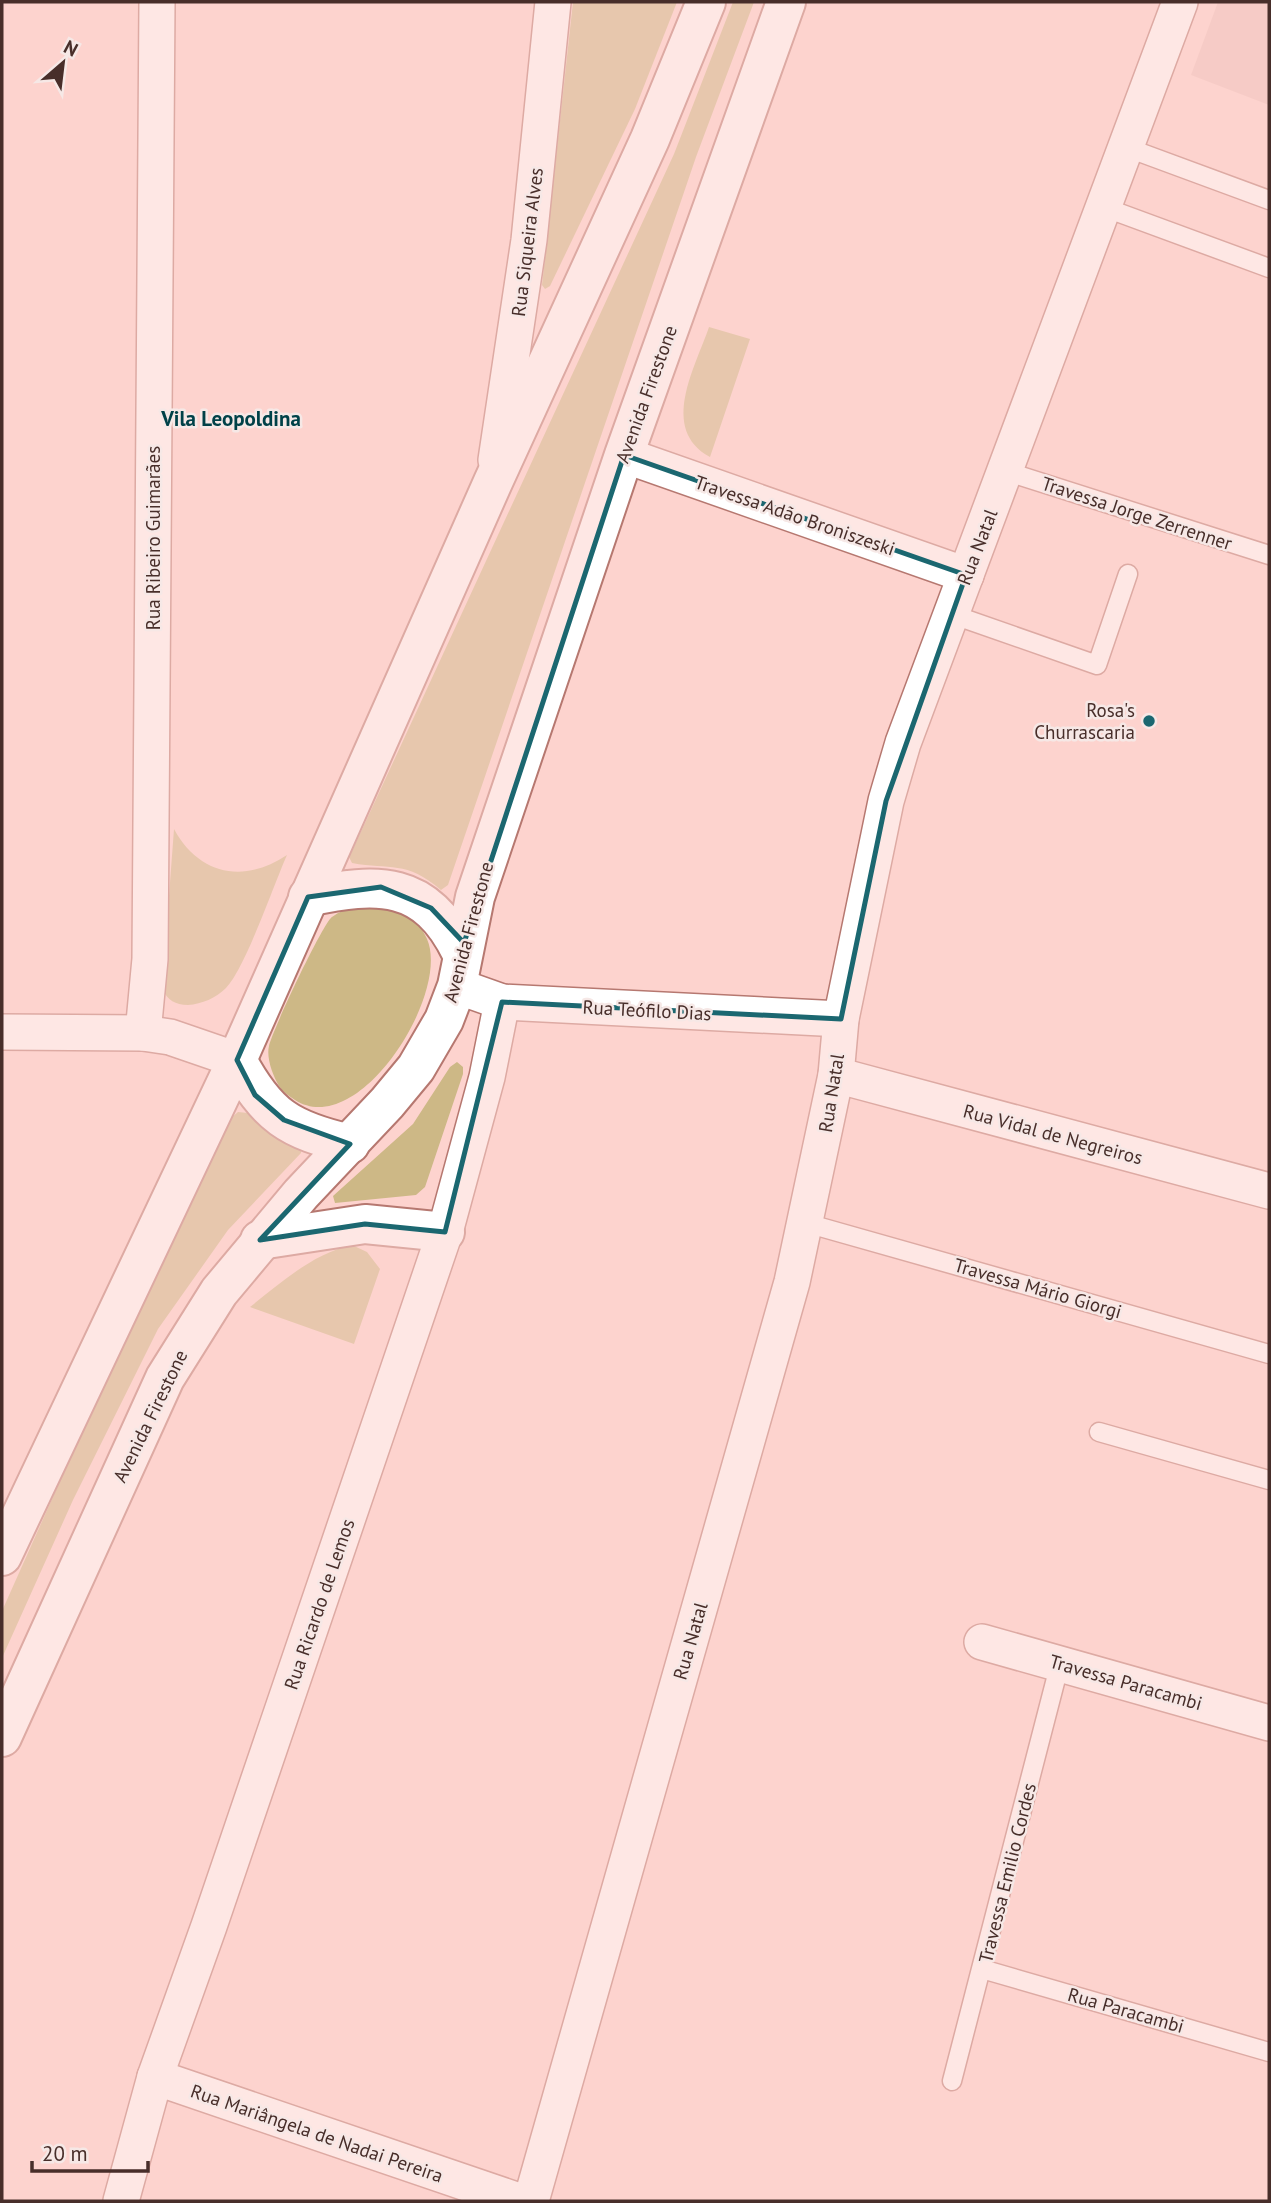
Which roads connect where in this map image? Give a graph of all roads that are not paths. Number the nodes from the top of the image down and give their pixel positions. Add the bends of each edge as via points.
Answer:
1 (158, 2) edge
2 (552, 2) edge
3 (706, 2) edge
4 (786, 2) edge
5 (1181, 2) edge
6 (1128, 148) junction
7 (1269, 200) edge
8 (1106, 208) junction
9 (1269, 268) edge
10 (624, 455) junction
11 (1005, 471) junction
12 (493, 482) junction
13 (1269, 555) edge
14 (1128, 574) dead end
15 (966, 576) junction
16 (951, 614) junction
17 (308, 897) junction
18 (459, 969) junction
19 (502, 1002) junction
20 (841, 1019) junction
21 (2, 1032) edge
22 (143, 1032) junction
23 (237, 1060) junction
24 (836, 1075) junction
25 (350, 1144) junction
26 (1269, 1191) edge
27 (806, 1223) junction
28 (445, 1232) junction
29 (260, 1240) junction
30 (1269, 1353) edge
31 (1099, 1432) dead end
32 (1269, 1480) edge
33 (2, 1556) edge
34 (982, 1642) dead end
35 (1060, 1664) junction
36 (1269, 1723) edge
37 (2, 1737) edge
38 (982, 1969) junction
39 (1269, 2052) edge
40 (155, 2077) junction
41 (952, 2081) dead end
42 (121, 2201) edge
43 (519, 2201) edge
44 (531, 2201) edge

1 - 22 street, Rua Ribeiro Guimarães via 150,959
2 - 12 street, Rua Siqueira Alves via 529,240
3 - 12 main road via 650,139
4 - 10 main road, Avenida Firestone
5 - 6 street, Rua Natal
6 - 7 lane
6 - 8 street, Rua Natal
8 - 9 lane
8 - 11 street, Rua Natal
10 - 15 street, Travessa Adão Broniszeski
10 - 18 main road, Avenida Firestone via 475,897
11 - 13 lane, Travessa Jorge Zerrenner
11 - 15 street, Rua Natal
12 - 17 main road
14 - 16 lane via 1097,666
15 - 16 street, Rua Natal
16 - 20 street, Rua Natal via 886,801
17 - 18 main road via 355,887 381,887 407,895 430,908 450,928
17 - 23 main road
18 - 19 street, Rua Teófilo Dias
18 - 25 main road, Avenida Firestone via 444,1020 416,1068
19 - 20 street, Rua Teófilo Dias
19 - 28 street, Rua Ricardo de Lemos via 488,1077
20 - 24 street, Rua Natal
21 - 22 street
22 - 23 street
23 - 25 main road via 255,1095 284,1120 316,1136
23 - 33 main road
24 - 26 street, Rua Vidal de Negreiros
24 - 27 street, Rua Natal
25 - 29 main road, Avenida Firestone
27 - 30 lane, Travessa Mário Giorgi
27 - 44 street, Rua Natal
28 - 29 main road via 365,1224
28 - 40 street, Rua Ricardo de Lemos
29 - 37 main road, Avenida Firestone via 219,1292 165,1378
31 - 32 lane
34 - 35 street, Travessa Paracambi
35 - 36 street, Travessa Paracambi
35 - 38 lane, Travessa Emilio Cordes
38 - 39 lane, Rua Paracambi
38 - 41 lane, Travessa Emilio Cordes
40 - 42 street, Rua Ricardo de Lemos
40 - 43 street, Rua Mariângela de Nadai Pereira

